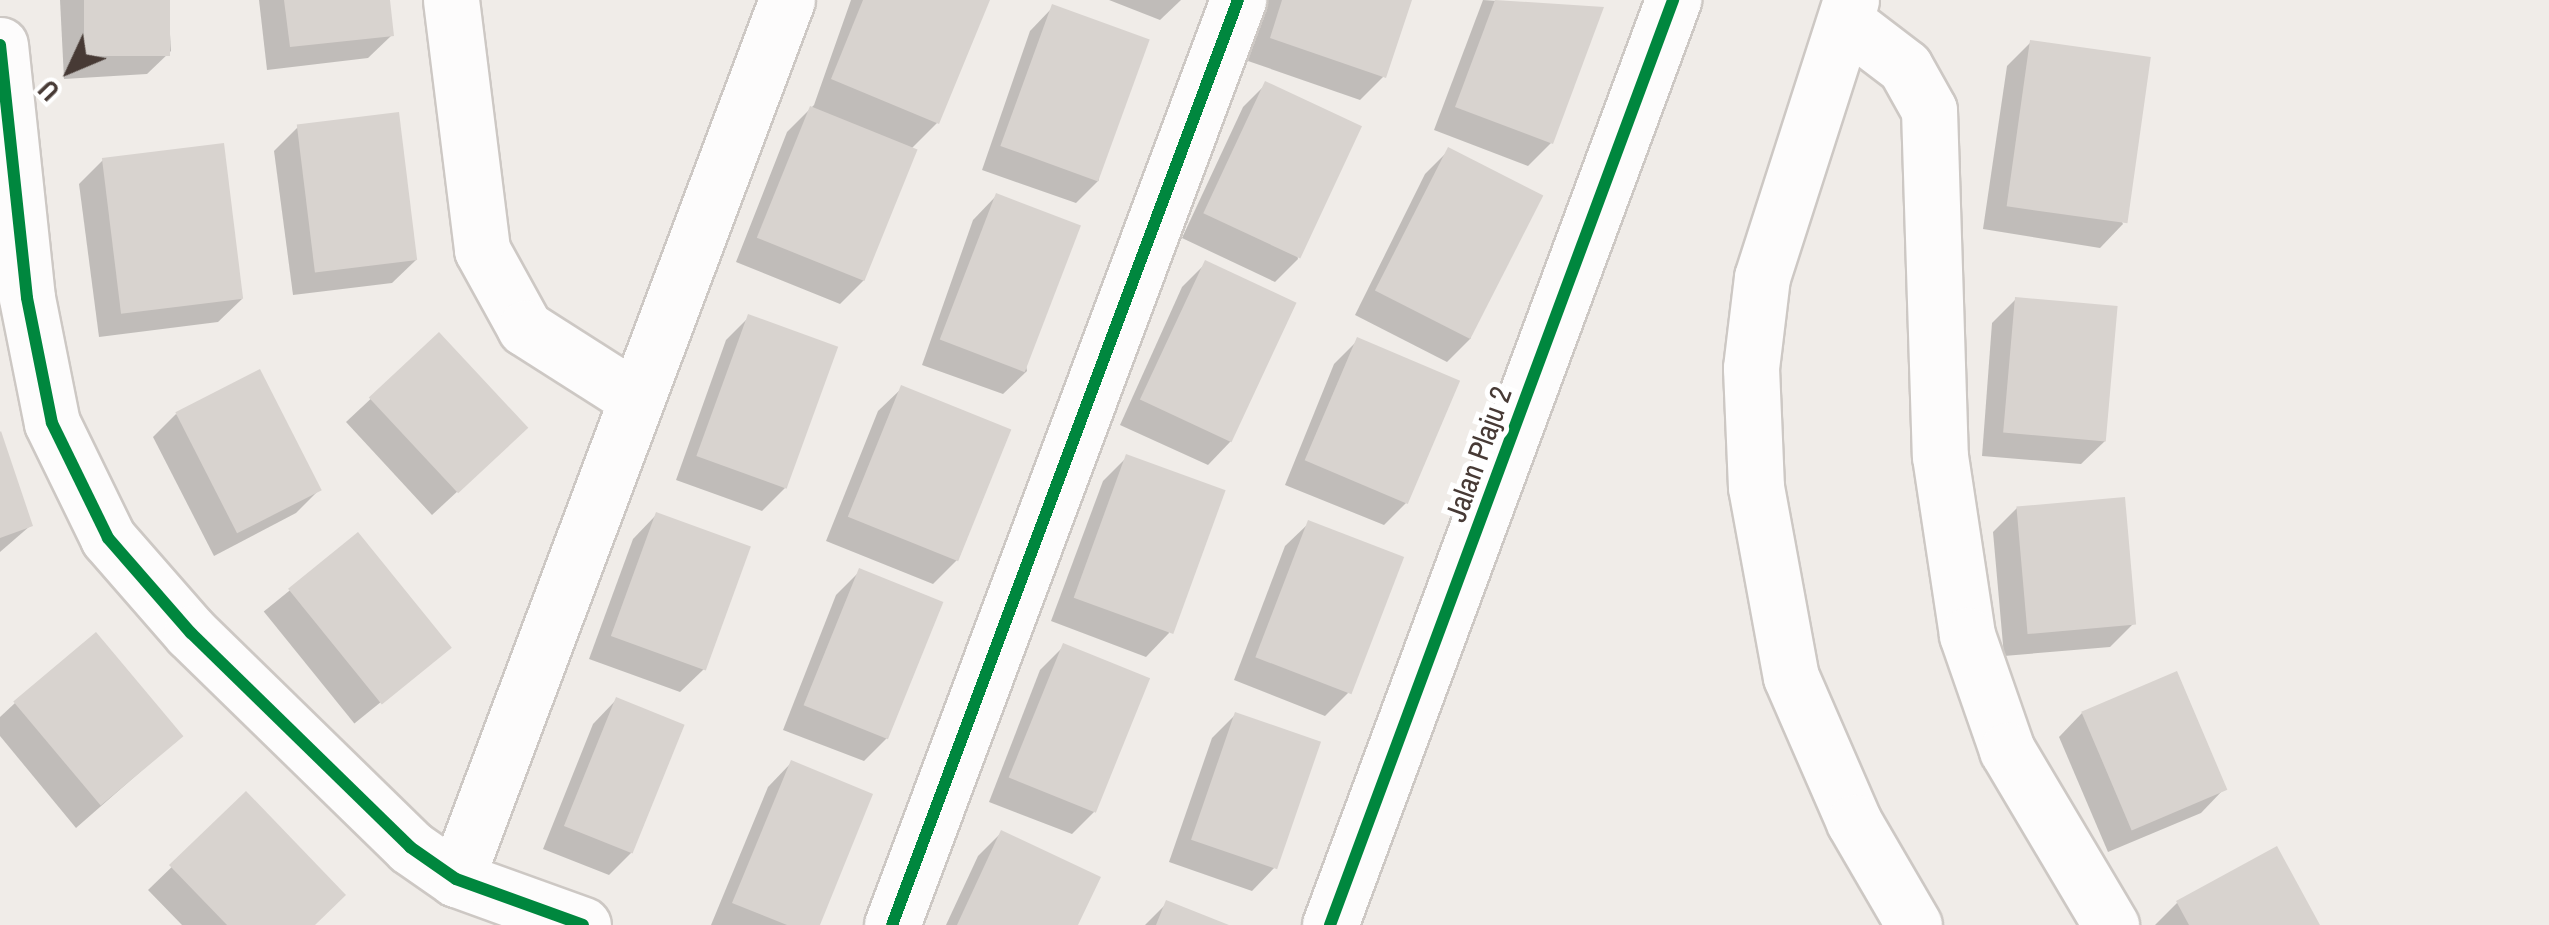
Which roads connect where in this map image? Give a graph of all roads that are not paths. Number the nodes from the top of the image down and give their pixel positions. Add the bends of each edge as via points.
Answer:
1 (451, 0) edge
2 (787, 0) edge
3 (1238, 0) edge
4 (1672, 0) edge
5 (1848, 11) edge
6 (0, 44) edge
7 (634, 398) junction
8 (456, 878) junction
9 (584, 925) edge
10 (892, 925) edge
11 (1330, 925) edge
12 (1914, 925) edge
13 (2111, 925) edge

1 - 7 street via 482,250 526,328
2 - 7 street
3 - 10 street
4 - 11 street, Jalan Plaju 2
5 - 12 street via 1762,277 1752,368 1760,544 1806,714
5 - 13 street via 1905,67 1929,110 1940,456 1967,634 2007,750
6 - 8 street via 27,298 52,423 75,480 108,538 191,633 410,847
7 - 8 street
8 - 9 street

